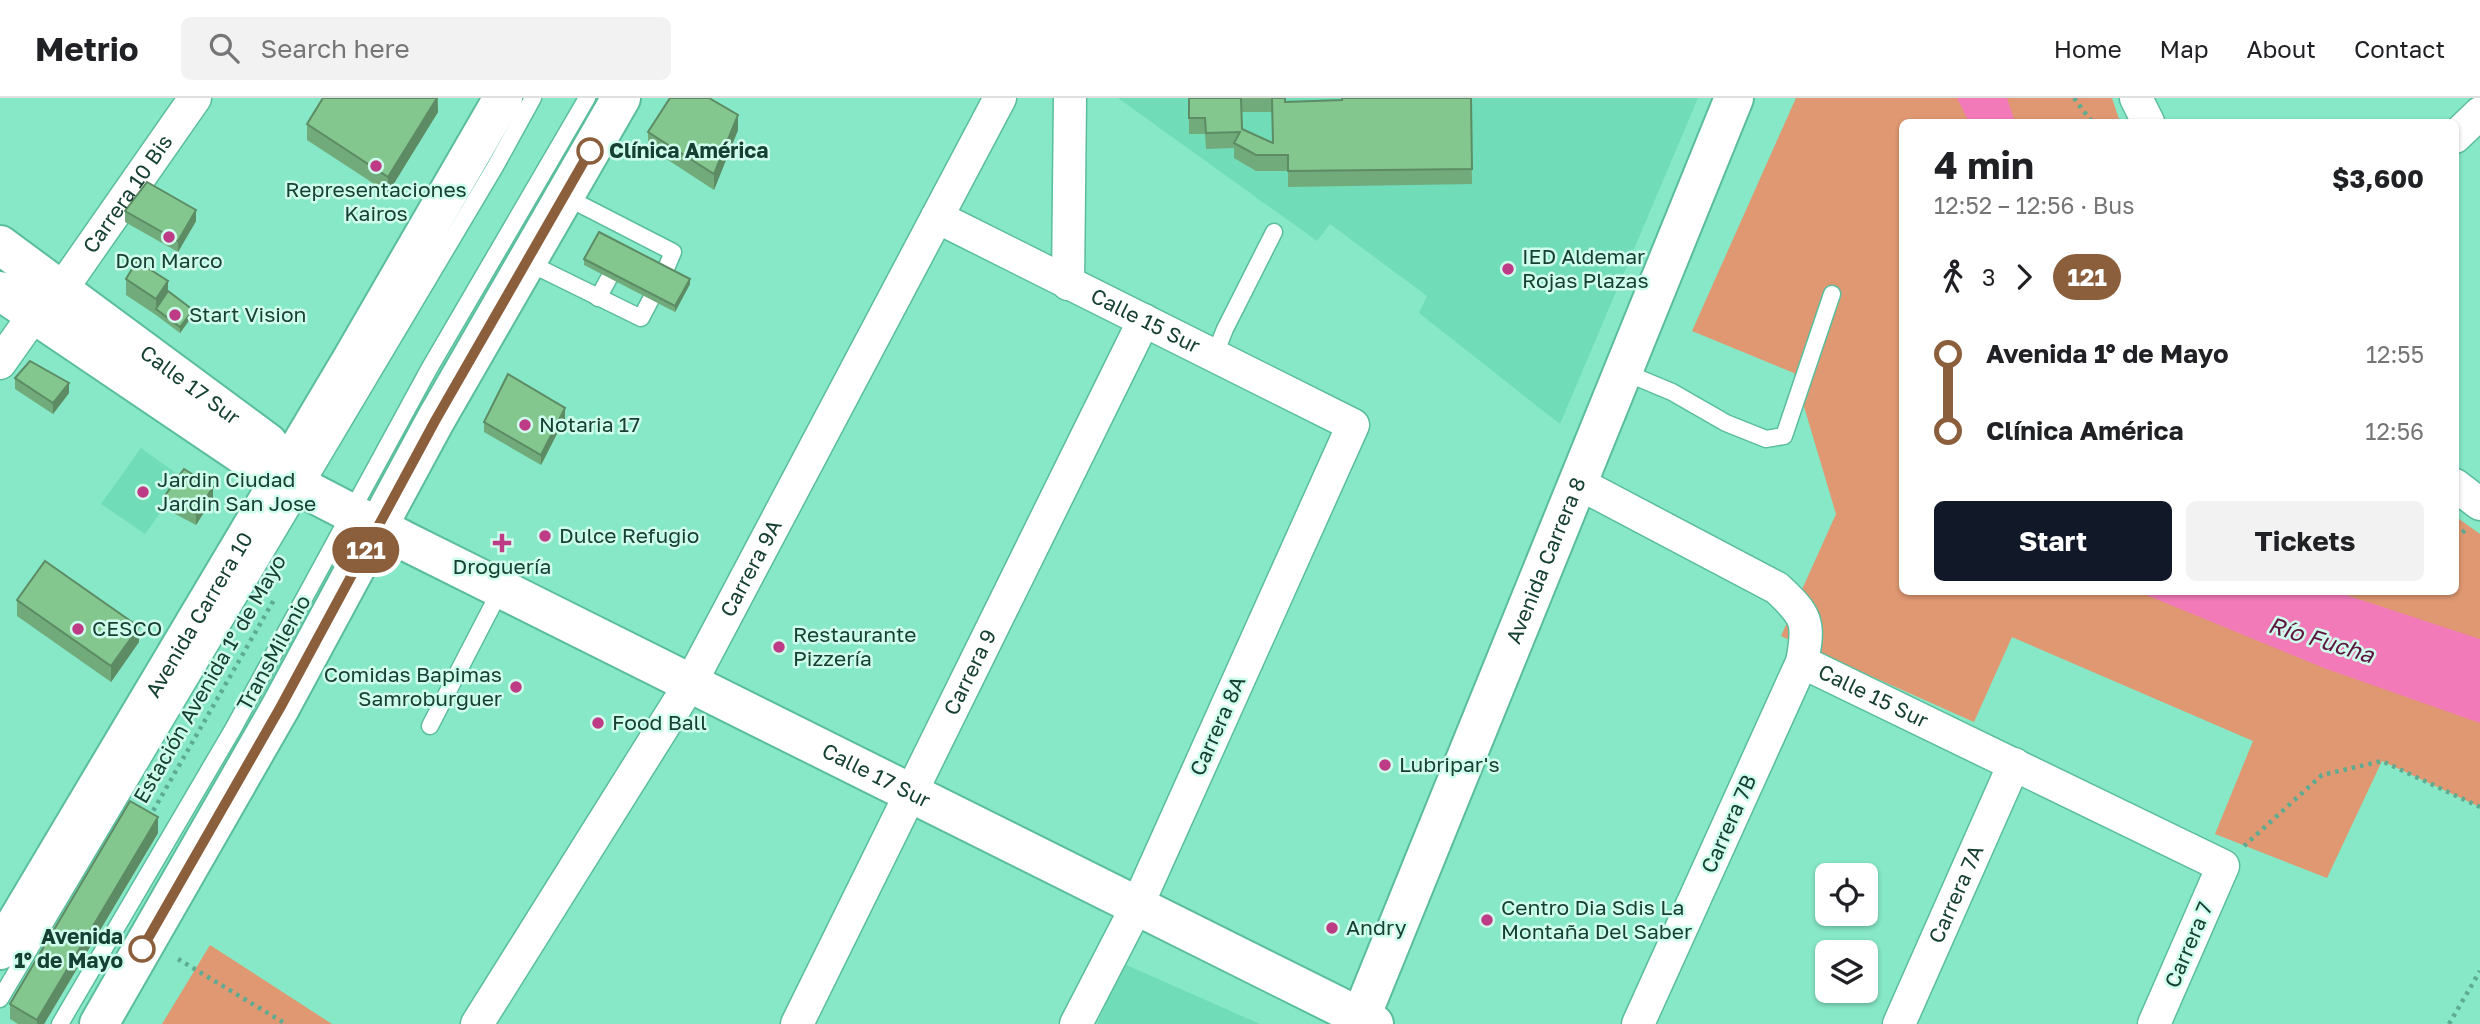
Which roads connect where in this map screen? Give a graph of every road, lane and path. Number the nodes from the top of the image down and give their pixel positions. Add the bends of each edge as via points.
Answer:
1 (195, 98) edge
2 (503, 98) edge
3 (533, 98) edge
4 (587, 98) edge
5 (621, 98) edge
6 (1000, 98) edge
7 (1070, 98) edge
8 (1734, 98) edge
9 (2074, 98) edge
10 (2136, 98) edge
11 (2480, 113) edge
12 (2090, 119) edge
13 (2146, 119) edge
14 (2459, 133) edge
15 (565, 196) junction
16 (937, 217) junction
17 (634, 231) junction
18 (1275, 232) dead end
19 (0, 245) edge
20 (623, 250) edge
21 (527, 262) junction
22 (665, 271) edge
23 (609, 278) edge
24 (1069, 284) junction
25 (0, 290) edge
26 (61, 290) junction
27 (1832, 294) dead end
28 (598, 298) junction
29 (651, 299) edge
30 (34, 315) junction
31 (1144, 320) junction
32 (1214, 354) junction
33 (0, 363) edge
34 (1623, 372) junction
35 (1353, 425) joint
36 (297, 476) junction
37 (1578, 483) junction
38 (2459, 488) edge
39 (2480, 504) edge
40 (360, 516) junction
41 (501, 589) junction
42 (275, 597) dead end
43 (1802, 662) junction
44 (690, 684) junction
45 (430, 726) dead end
46 (2014, 764) junction
47 (910, 794) junction
48 (2480, 807) edge
49 (145, 825) edge
50 (2223, 866) junction
51 (1137, 906) junction
52 (0, 950) edge
53 (178, 959) dead end
54 (2480, 971) edge
55 (0, 999) edge
56 (1364, 1022) edge
57 (60, 1024) edge
58 (99, 1024) edge
59 (286, 1024) edge
60 (477, 1024) edge
61 (797, 1024) edge
62 (1076, 1024) edge
63 (1638, 1024) edge
64 (1899, 1024) edge
65 (2154, 1024) edge
66 (2449, 1024) edge

1 - 26 street, Carrera 10 Bis
2 - 36 main road, Avenida Carrera 10
3 - 36 lane via 495,167
4 - 40 lane, TransMilenio via 429,369
5 - 15 main road
6 - 16 street, Carrera 9A
7 - 24 street
8 - 34 main road, Avenida Carrera 8
9 - 12 path
10 - 13 street
11 - 14 street
15 - 17 lane
15 - 21 main road
16 - 24 street, Calle 15 Sur
16 - 44 street, Carrera 9A
17 - 20 lane
17 - 22 lane via 673,252
18 - 32 lane
19 - 26 main road, Calle 17 Sur
21 - 28 lane
21 - 40 main road via 435,421
23 - 28 lane
24 - 31 street, Calle 15 Sur
25 - 30 main road, Calle 17 Sur
26 - 36 main road, Calle 17 Sur
27 - 34 lane via 1784,436 1766,439
28 - 29 lane via 641,318
30 - 33 street
30 - 36 main road, Calle 17 Sur via 253,462
31 - 32 street, Calle 15 Sur
31 - 47 street, Carrera 9
32 - 35 street, Calle 15 Sur
34 - 37 main road, Avenida Carrera 8
35 - 51 street, Carrera 8A
36 - 40 main road, Calle 17 Sur
36 - 52 main road, Avenida Carrera 10
36 - 55 lane
37 - 43 street, Calle 15 Sur via 1777,588 1798,608 1808,632
37 - 56 main road, Avenida Carrera 8
38 - 39 street
40 - 41 main road, Calle 17 Sur
40 - 57 lane, TransMilenio
40 - 58 main road via 280,708
41 - 44 main road, Calle 17 Sur
41 - 45 lane
42 - 49 path, Estación Avenida 1° de Mayo
43 - 46 street, Calle 15 Sur
43 - 63 street, Carrera 7B
44 - 47 main road, Calle 17 Sur
44 - 60 street, Carrera 9A
46 - 50 street, Calle 15 Sur
46 - 64 street, Carrera 7A
47 - 51 main road, Calle 17 Sur
47 - 61 street, Carrera 9
48 - 50 path via 2382,761 2322,775
50 - 65 street, Carrera 7
51 - 56 main road, Calle 17 Sur
51 - 62 street, Carrera 8A
53 - 59 path
54 - 66 path

